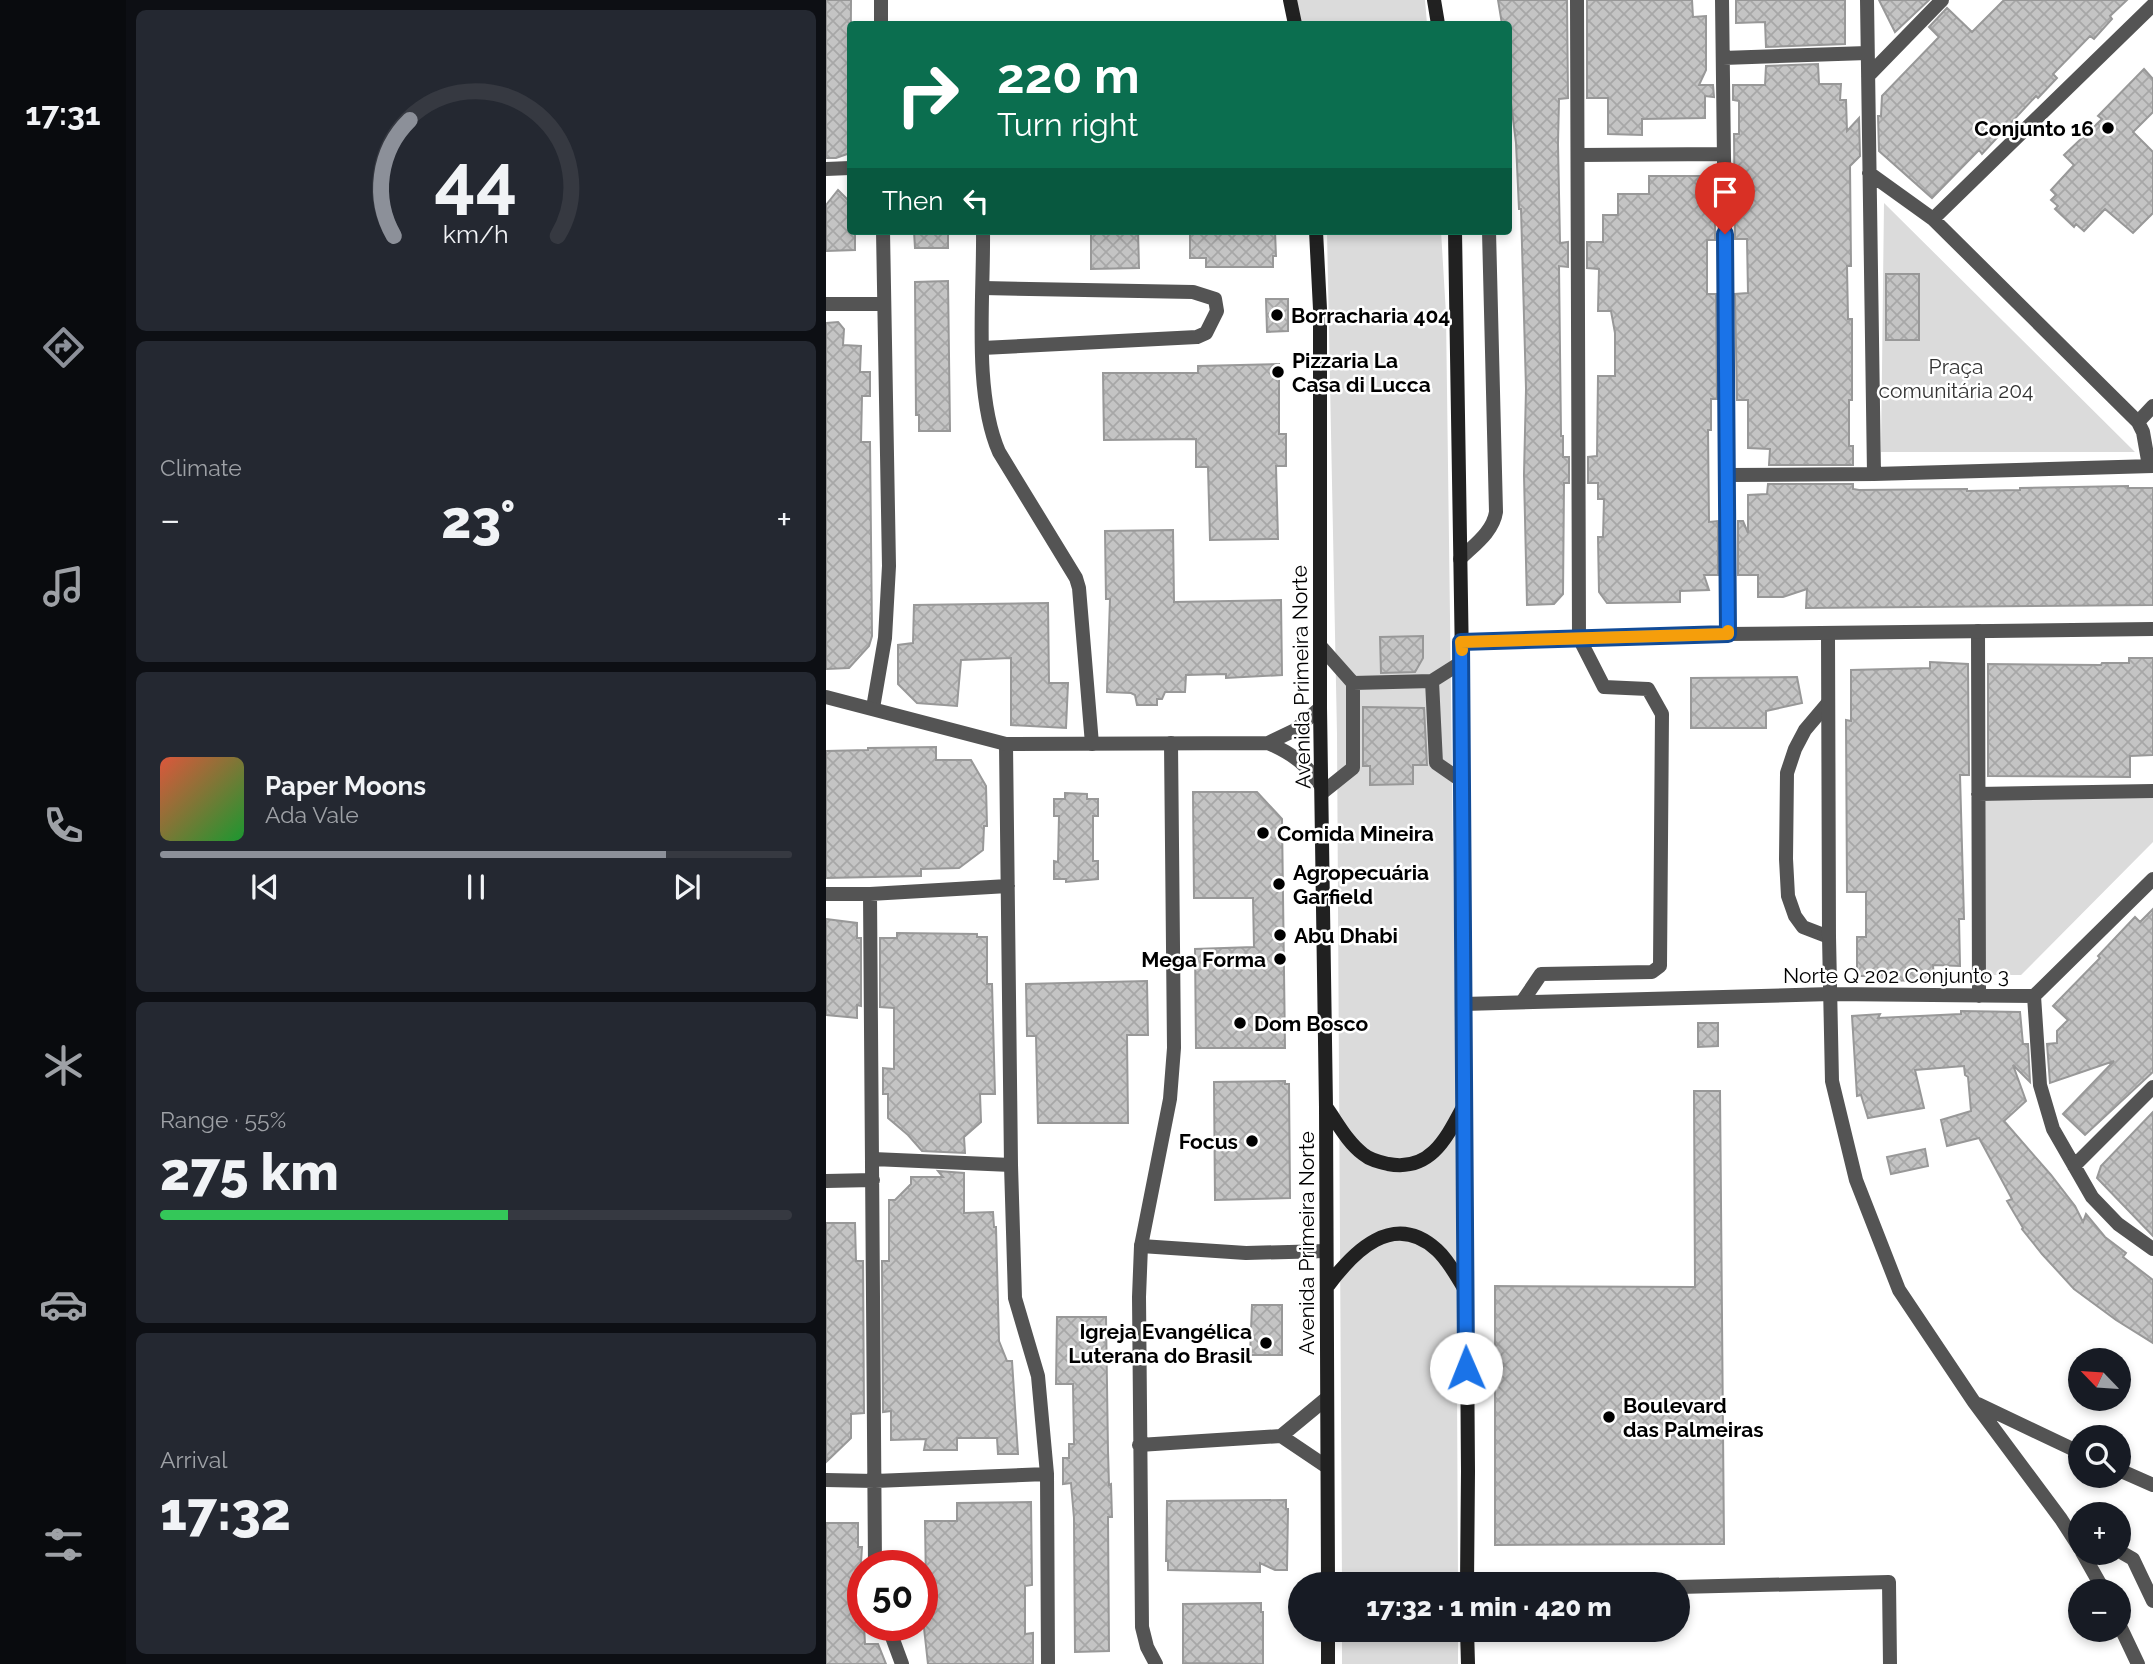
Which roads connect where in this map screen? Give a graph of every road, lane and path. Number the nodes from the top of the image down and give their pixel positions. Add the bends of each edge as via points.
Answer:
1 (881, 0) edge
2 (1290, 0) edge
3 (1434, 0) edge
4 (1577, 0) edge
5 (1722, 0) edge
6 (1867, 0) edge
7 (1942, 0) edge
8 (2153, 5) edge
9 (881, 21) edge
10 (1294, 21) edge
11 (1438, 21) edge
12 (1867, 53) junction
13 (1723, 58) junction
14 (1868, 76) junction
15 (1724, 153) junction
16 (1578, 155) junction
17 (847, 168) edge
18 (826, 169) edge
19 (1869, 173) junction
20 (1933, 219) junction
21 (883, 235) edge
22 (983, 235) edge
23 (1316, 235) edge
24 (1455, 235) edge
25 (1489, 235) edge
26 (984, 288) junction
27 (826, 304) edge
28 (883, 304) junction
29 (982, 348) junction
30 (2153, 406) edge
31 (2138, 422) junction
32 (2151, 466) edge
33 (1874, 474) junction
34 (1728, 475) junction
35 (1461, 559) junction
36 (2153, 629) edge
37 (1978, 631) junction
38 (1728, 634) junction
39 (1828, 634) junction
40 (1579, 638) junction
41 (1461, 642) junction
42 (1322, 648) junction
43 (1462, 662) junction
44 (1432, 681) junction
45 (1353, 683) junction
46 (826, 697) edge
47 (1827, 704) junction
48 (873, 708) junction
49 (1320, 708) junction
50 (1171, 743) junction
51 (1268, 743) junction
52 (1006, 744) junction
53 (1092, 744) junction
54 (1462, 782) junction
55 (1323, 790) junction
56 (2153, 791) edge
57 (1978, 794) junction
58 (2153, 879) edge
59 (1008, 886) junction
60 (826, 894) edge
61 (870, 894) junction
62 (1829, 937) junction
63 (1830, 994) junction
64 (1979, 996) junction
65 (2035, 996) junction
66 (1522, 1002) junction
67 (1464, 1003) junction
68 (2153, 1087) edge
69 (1465, 1105) junction
70 (1326, 1107) junction
71 (873, 1159) junction
72 (1011, 1165) junction
73 (2074, 1166) junction
74 (873, 1180) junction
75 (826, 1181) edge
76 (1142, 1246) junction
77 (2153, 1250) edge
78 (1326, 1251) junction
79 (1327, 1287) junction
80 (1465, 1292) junction
81 (1327, 1398) junction
82 (1974, 1402) junction
83 (1281, 1436) junction
84 (1139, 1445) junction
85 (2068, 1447) edge
86 (1328, 1466) junction
87 (1047, 1474) junction
88 (2131, 1476) edge
89 (826, 1480) edge
90 (875, 1481) junction
91 (2153, 1485) edge
92 (2068, 1529) edge
93 (875, 1550) edge
94 (2131, 1558) edge
95 (1328, 1572) edge
96 (1466, 1572) edge
97 (1690, 1587) edge
98 (2153, 1601) edge
99 (894, 1641) edge
100 (1328, 1642) edge
101 (1467, 1642) edge
102 (2128, 1642) edge
103 (902, 1664) edge
104 (1048, 1664) edge
105 (1156, 1664) edge
106 (1328, 1664) edge
107 (1468, 1664) edge
108 (1890, 1664) edge
109 (2138, 1664) edge

1 - 9 street
2 - 10 main road
3 - 11 main road
4 - 16 street
5 - 13 street
6 - 12 street
7 - 14 street
8 - 20 street
12 - 13 street
12 - 14 street
13 - 15 street
14 - 19 street
15 - 16 street
15 - 34 street
16 - 40 street
17 - 18 street
19 - 20 street
19 - 33 street
20 - 31 street
21 - 28 street
22 - 26 street
23 - 42 main road, Avenida Primeira Norte
24 - 35 main road
25 - 35 street via 1496,512 1488,531
26 - 29 street
26 - 29 street via 1194,292 1215,299 1217,311 1206,333 1197,337
27 - 28 street
28 - 48 street via 889,566 885,638
29 - 53 street via 990,432 1079,588
30 - 31 street
31 - 32 street
32 - 33 street
33 - 34 street
34 - 38 street
35 - 41 main road
36 - 37 street
37 - 39 street
37 - 57 street
38 - 39 street
38 - 40 street
39 - 47 street
40 - 41 street
40 - 66 street via 1604,687 1648,690 1662,714 1660,967 1652,972 1541,974
41 - 43 main road
42 - 45 street
42 - 49 main road, Avenida Primeira Norte
43 - 44 street
43 - 54 main road
44 - 45 street
44 - 54 street via 1436,763
45 - 55 street via 1353,768
46 - 48 street
47 - 62 street
47 - 62 street via 1805,730 1787,773 1786,848 1788,896 1796,916 1803,927
48 - 52 street
49 - 51 street via 1295,730
49 - 55 main road, Avenida Primeira Norte
50 - 51 street
50 - 53 street
50 - 76 street via 1174,1048 1170,1099
51 - 55 street via 1304,762
52 - 53 street
52 - 59 street
54 - 67 main road
55 - 70 main road, Avenida Primeira Norte
56 - 57 street
57 - 64 street
58 - 65 street
59 - 61 street
59 - 72 street
60 - 61 street
61 - 71 street
62 - 63 street
63 - 64 street, Norte Q 202 Conjunto 3
63 - 66 street, Norte Q 202 Conjunto 3
63 - 82 street via 1832,1081 1856,1180 1899,1290
64 - 65 street, Norte Q 202 Conjunto 3
65 - 73 street, Norte Q 202 Conjunto 3 via 2040,1085 2053,1129
66 - 67 street, Norte Q 202 Conjunto 3
67 - 69 main road
68 - 73 street
69 - 70 main road via 1431,1155 1413,1165 1396,1166 1363,1154
69 - 80 main road
70 - 78 main road, Avenida Primeira Norte
71 - 72 street
71 - 74 street
72 - 87 street via 1015,1298 1038,1376
73 - 77 street, Norte Q 202 Conjunto 3 via 2092,1197
74 - 75 street
74 - 90 street
76 - 78 street via 1246,1253
76 - 84 street
78 - 79 main road, Avenida Primeira Norte
79 - 80 main road via 1356,1253 1383,1236 1400,1235 1419,1238 1437,1250
79 - 81 main road, Avenida Primeira Norte
80 - 96 main road
81 - 83 street
81 - 86 main road, Avenida Primeira Norte
82 - 85 street
82 - 92 street
83 - 84 street
83 - 86 street
84 - 105 street via 1142,1626
86 - 95 main road, Avenida Primeira Norte
87 - 90 street
87 - 104 street
88 - 91 street
89 - 90 street
90 - 93 street
94 - 98 street
97 - 108 street via 1889,1582
99 - 103 street
100 - 106 main road
101 - 107 main road
102 - 109 street

